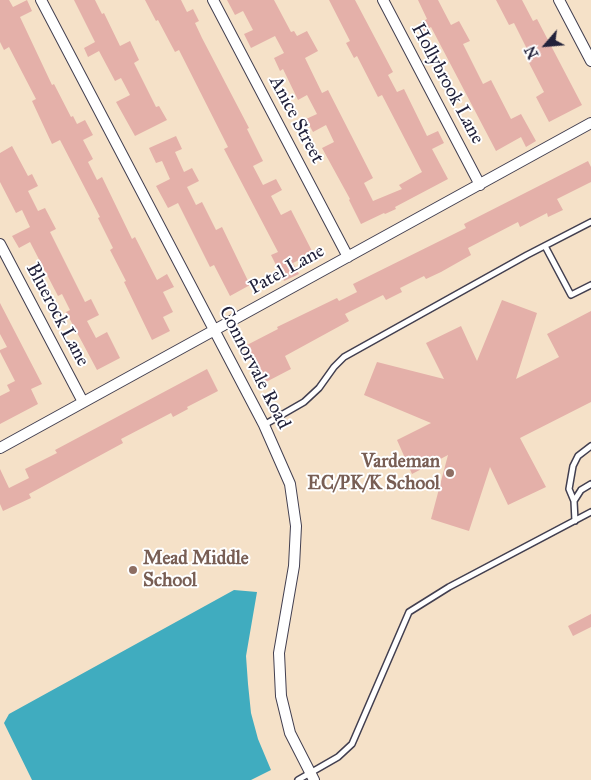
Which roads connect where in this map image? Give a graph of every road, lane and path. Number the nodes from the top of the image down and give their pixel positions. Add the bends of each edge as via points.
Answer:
1 (41, 0) edge
2 (213, 0) edge
3 (383, 0) edge
4 (559, 0) edge
5 (591, 61) edge
6 (591, 122) edge
7 (480, 185) junction
8 (591, 222) edge
9 (0, 244) edge
10 (545, 246) junction
11 (348, 257) junction
12 (591, 285) edge
13 (215, 330) junction
14 (83, 402) junction
15 (264, 425) junction
16 (591, 446) edge
17 (0, 448) edge
18 (591, 484) edge
19 (574, 501) junction
20 (591, 512) edge
21 (575, 521) junction
22 (312, 777) edge
23 (298, 780) edge

1 - 13 street, Connorvale Road
2 - 11 street, Anice Street
3 - 7 street, Hollybrook Lane
4 - 5 street
6 - 7 street, Patel Lane
7 - 11 street, Patel Lane
8 - 10 lane
9 - 14 street, Bluerock Lane
10 - 12 lane via 571,295
10 - 15 lane via 344,357 304,402
11 - 13 street, Patel Lane
13 - 14 street, Patel Lane
13 - 15 street, Connorvale Road
14 - 17 street, Patel Lane
15 - 22 street, Connorvale Road via 290,484 296,526 294,566 279,653 281,696 290,733
16 - 19 lane via 578,456 573,466 569,489
18 - 19 lane via 581,490
19 - 21 lane
20 - 21 lane
21 - 22 lane via 449,587 409,612 352,744
22 - 23 lane

